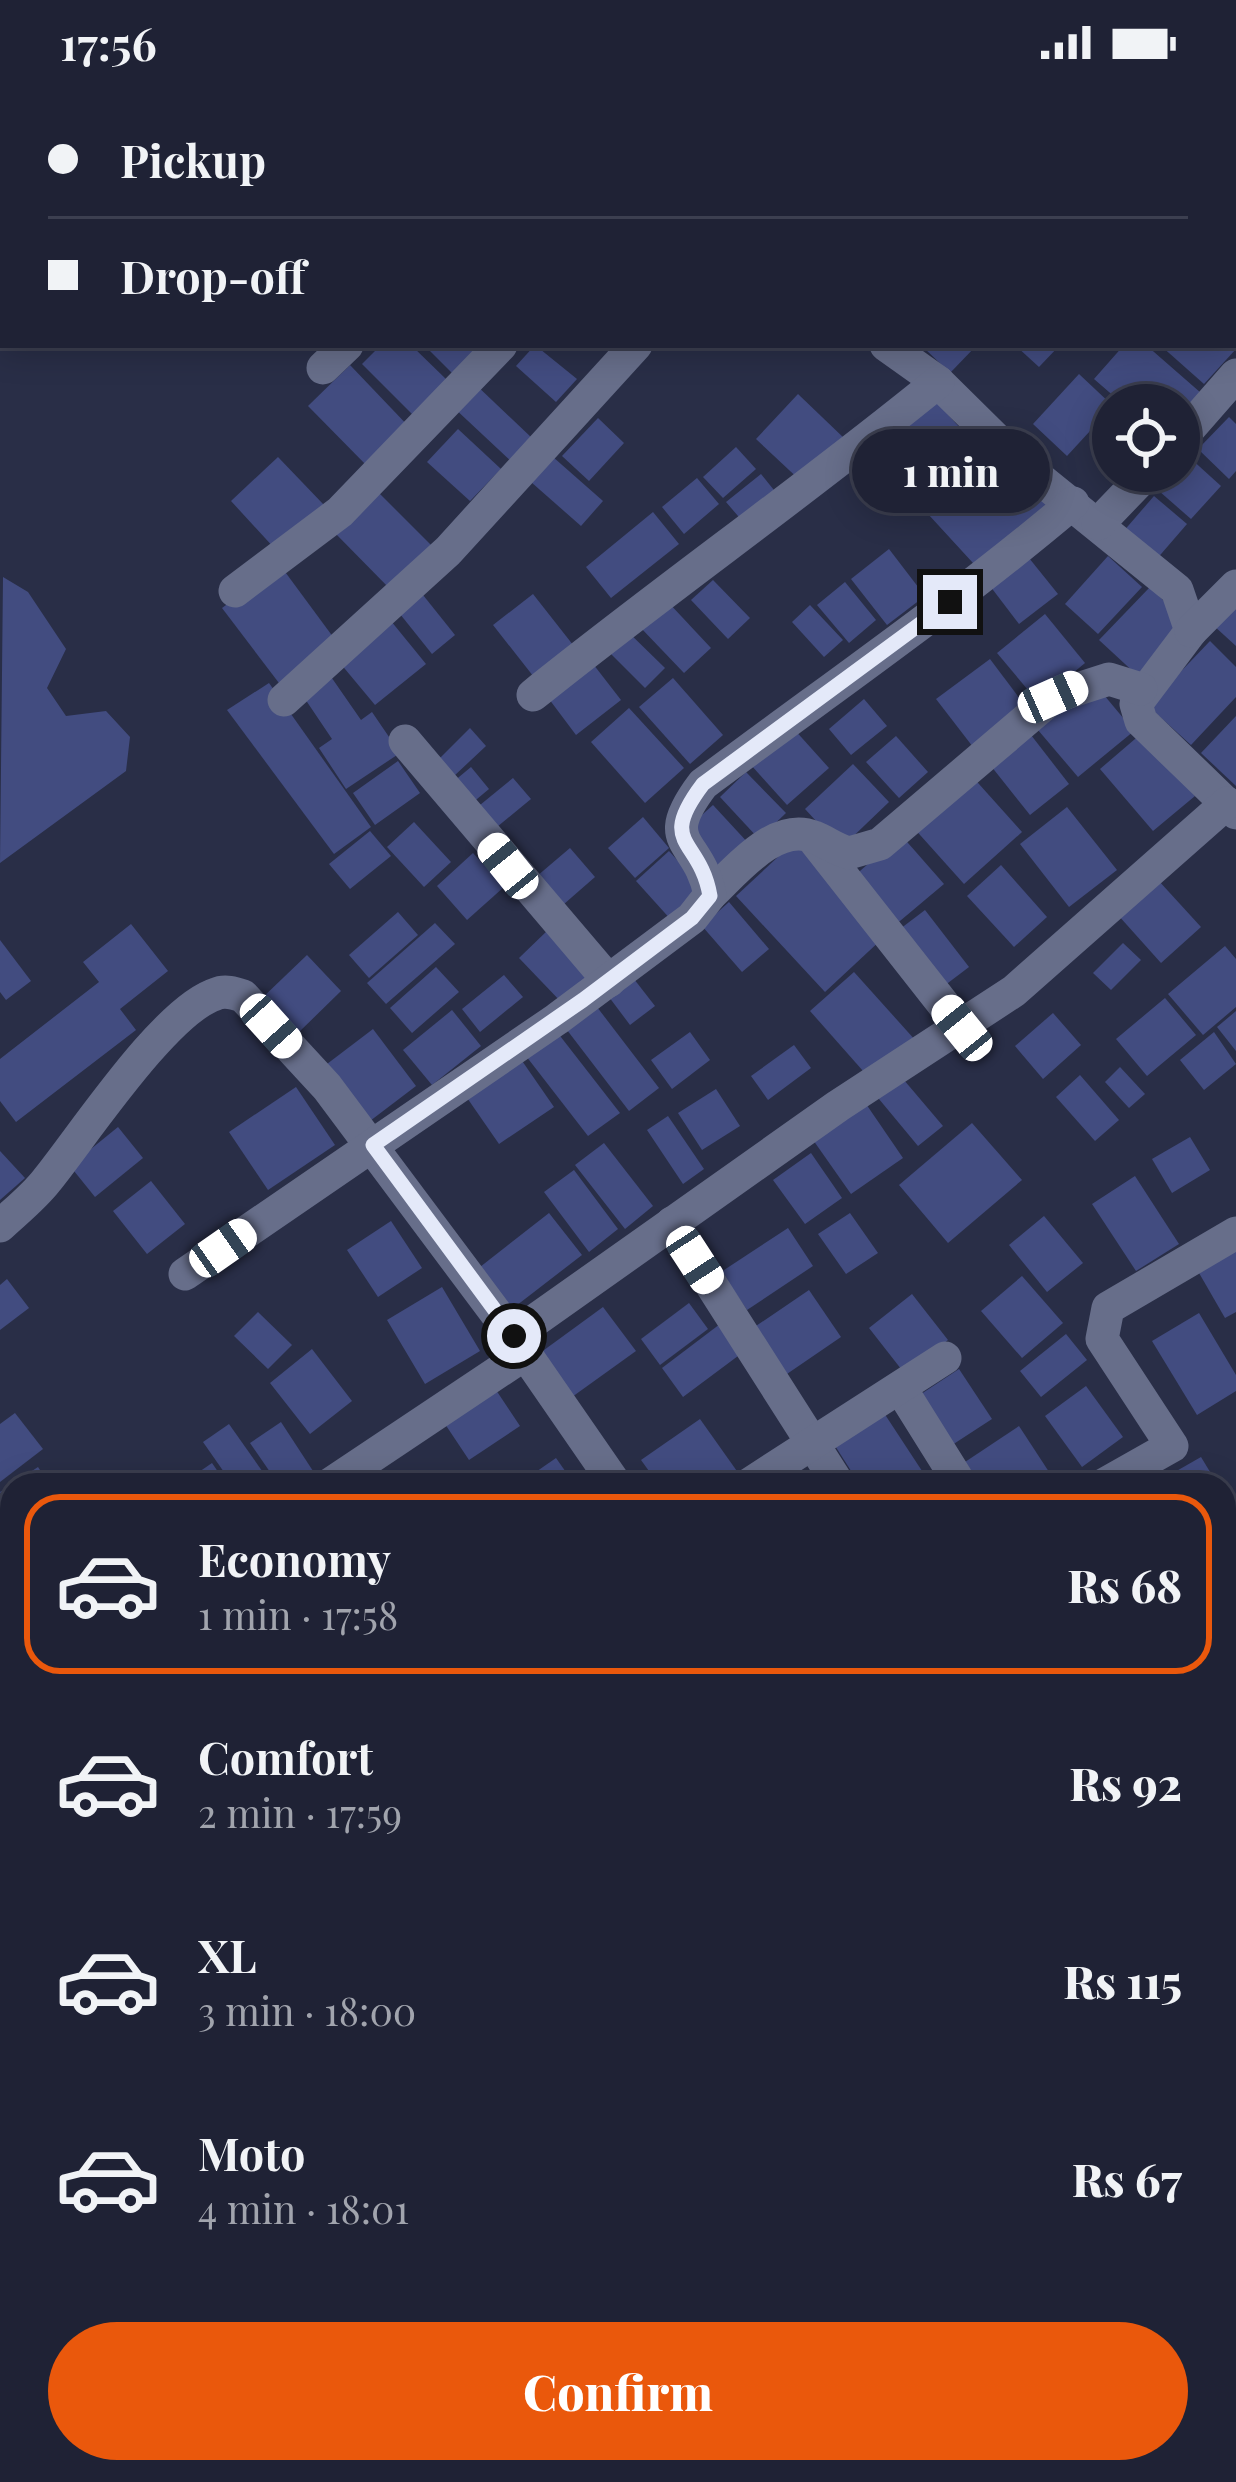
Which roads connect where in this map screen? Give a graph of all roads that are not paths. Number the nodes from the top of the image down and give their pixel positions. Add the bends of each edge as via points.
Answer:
1 (498, 348) edge
2 (633, 348) edge
3 (890, 348) edge
4 (1236, 375) edge
5 (938, 382) junction
6 (1200, 416) edge
7 (1117, 492) edge
8 (1085, 513) junction
9 (1236, 586) edge
10 (235, 591) dead end
11 (1190, 631) junction
12 (1142, 689) junction
13 (532, 695) dead end
14 (284, 700) dead end
15 (405, 742) dead end
16 (1232, 808) edge
17 (811, 835) junction
18 (710, 896) junction
19 (609, 981) junction
20 (962, 1028) junction
21 (373, 1145) junction
22 (672, 1223) junction
23 (0, 1226) edge
24 (1236, 1232) edge
25 (185, 1274) dead end
26 (519, 1345) junction
27 (945, 1358) dead end
28 (901, 1389) junction
29 (814, 1447) junction
30 (345, 1473) edge
31 (608, 1473) edge
32 (769, 1473) edge
33 (831, 1473) edge
34 (954, 1473) edge
35 (1132, 1473) edge

1 - 10 street via 340,512
2 - 14 street via 448,551
3 - 5 street
4 - 6 street
5 - 8 street
5 - 13 street
7 - 8 street
8 - 11 street via 1177,590
8 - 18 street via 880,649 703,784 679,827
9 - 11 street
11 - 12 street
12 - 16 street via 1141,721
12 - 17 street via 1108,679 1053,697 880,844 849,853
15 - 19 street
16 - 20 street
17 - 18 street via 764,845
17 - 20 street
18 - 19 street
19 - 21 street
20 - 22 street
21 - 23 street via 243,996 212,994 181,1018
21 - 25 street
21 - 26 street
22 - 26 street
22 - 29 street
24 - 35 street via 1108,1308 1102,1340 1172,1446
26 - 30 street
26 - 31 street
27 - 28 street
28 - 29 street
28 - 34 street
29 - 32 street
29 - 33 street

